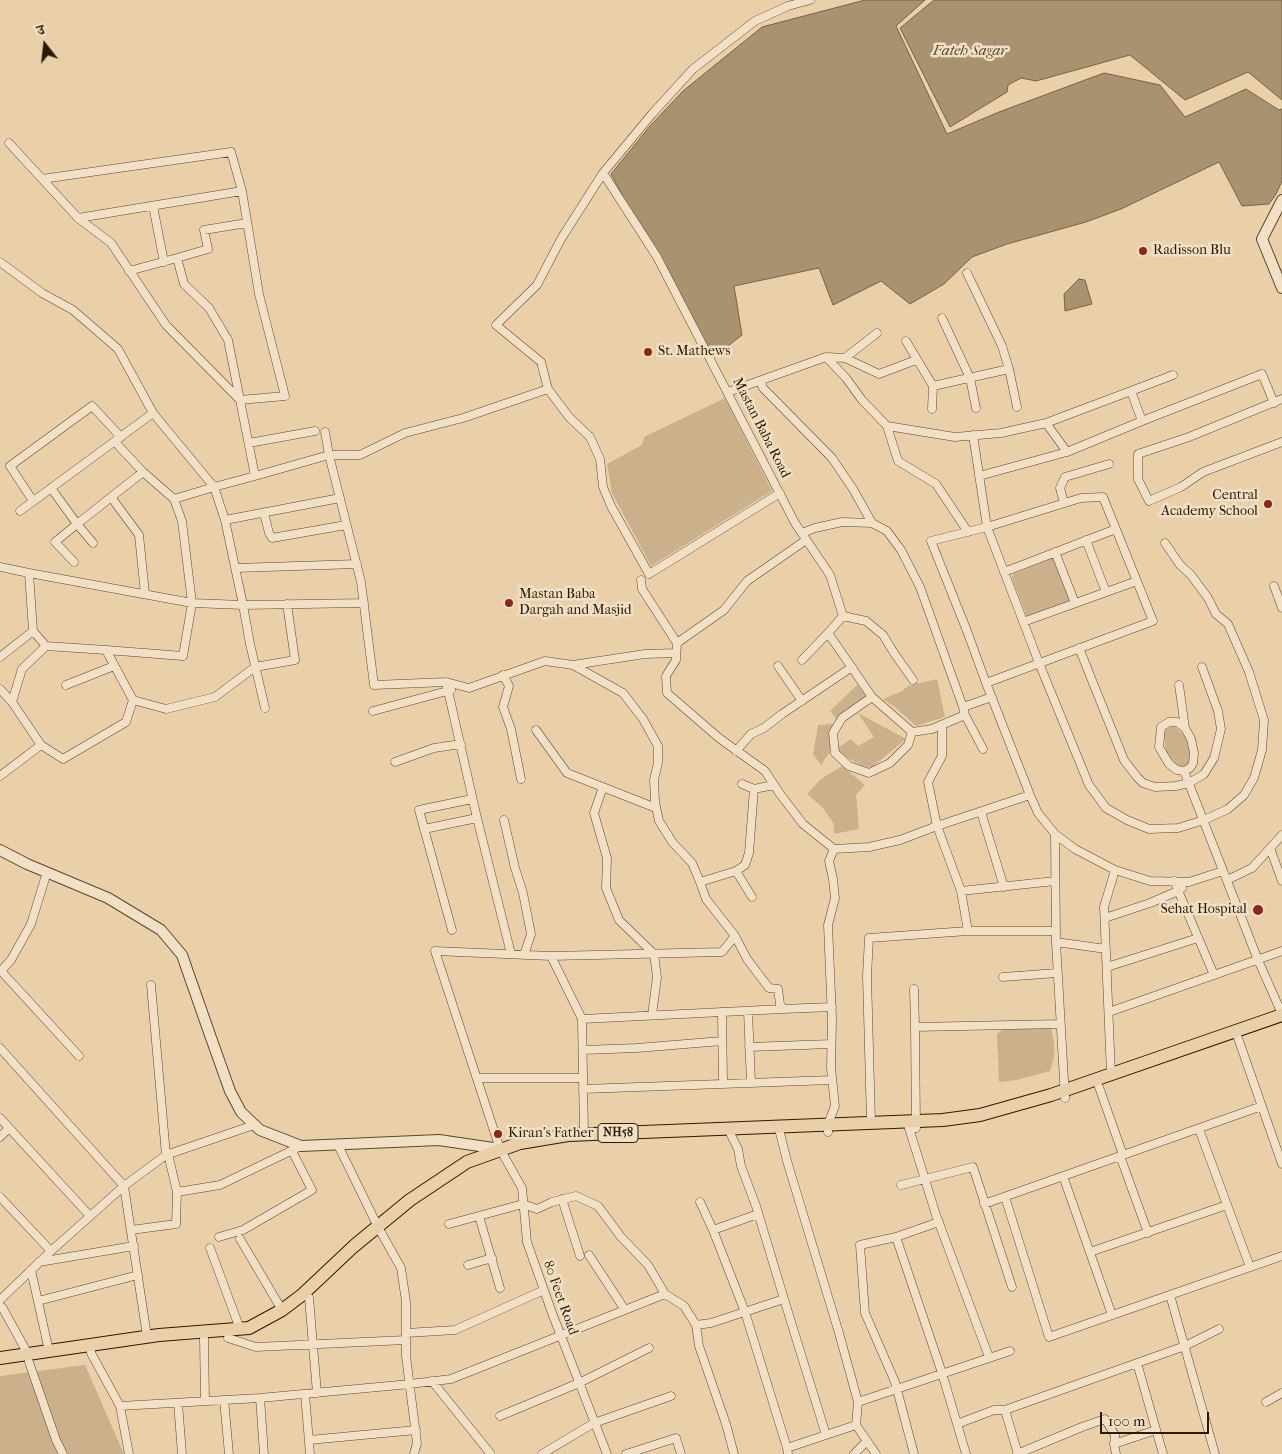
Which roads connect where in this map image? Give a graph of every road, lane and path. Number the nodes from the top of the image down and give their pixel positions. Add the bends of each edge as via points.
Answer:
1 (810, 0) edge
2 (9, 143) dead end
3 (603, 173) junction
4 (42, 179) junction
5 (242, 191) junction
6 (1282, 200) edge
7 (153, 206) junction
8 (78, 218) junction
9 (247, 223) junction
10 (178, 258) junction
11 (0, 262) edge
12 (164, 262) junction
13 (129, 271) junction
14 (967, 273) dead end
15 (1282, 288) edge
16 (942, 318) dead end
17 (877, 332) dead end
18 (906, 341) dead end
19 (826, 357) junction
20 (844, 358) junction
21 (916, 360) junction
22 (1009, 369) junction
23 (1173, 375) dead end
24 (970, 378) junction
25 (760, 381) junction
26 (933, 386) junction
27 (548, 389) junction
28 (1131, 391) junction
29 (728, 392) junction
30 (240, 400) junction
31 (1282, 400) edge
32 (1274, 403) junction
33 (976, 408) dead end
34 (1017, 408) dead end
35 (932, 409) dead end
36 (153, 413) junction
37 (1142, 422) junction
38 (1046, 423) junction
39 (887, 426) junction
40 (315, 431) dead end
41 (325, 432) dead end
42 (973, 435) junction
43 (118, 440) junction
44 (249, 443) junction
45 (1281, 445) edge
46 (1067, 452) junction
47 (328, 455) junction
48 (1109, 464) dead end
49 (143, 472) junction
50 (255, 476) junction
51 (979, 476) junction
52 (214, 487) junction
53 (51, 488) junction
54 (780, 494) junction
55 (111, 497) junction
56 (340, 498) junction
57 (174, 499) junction
58 (33, 501) junction
59 (1064, 503) junction
60 (20, 511) dead end
61 (264, 513) junction
62 (225, 520) junction
63 (872, 523) junction
64 (77, 524) junction
65 (346, 524) junction
66 (987, 527) junction
67 (1116, 529) junction
68 (968, 532) junction
69 (804, 536) junction
70 (1086, 540) junction
71 (93, 543) dead end
72 (1165, 544) dead end
73 (1055, 552) junction
74 (74, 562) dead end
75 (357, 564) junction
76 (0, 567) edge
77 (236, 568) junction
78 (1004, 572) junction
79 (29, 573) junction
80 (641, 580) dead end
81 (1137, 581) junction
82 (1274, 586) dead end
83 (1106, 592) junction
84 (145, 594) junction
85 (192, 603) junction
86 (364, 603) junction
87 (1075, 603) junction
88 (287, 604) junction
89 (244, 605) junction
90 (1282, 608) edge
91 (843, 616) junction
92 (1023, 622) junction
93 (33, 631) junction
94 (828, 633) junction
95 (677, 643) junction
96 (46, 646) junction
97 (1079, 648) junction
98 (106, 650) junction
99 (676, 654) junction
100 (0, 657) edge
101 (802, 660) dead end
102 (1039, 663) junction
103 (573, 665) junction
104 (114, 666) junction
105 (778, 666) dead end
106 (1202, 666) dead end
107 (255, 667) junction
108 (852, 667) junction
109 (503, 675) junction
110 (913, 680) dead end
111 (446, 682) junction
112 (986, 682) junction
113 (66, 685) dead end
114 (1179, 685) dead end
115 (460, 686) junction
116 (0, 689) edge
117 (448, 692) junction
118 (872, 697) junction
119 (992, 697) junction
120 (133, 700) junction
121 (802, 701) junction
122 (12, 702) junction
123 (963, 707) junction
124 (265, 708) dead end
125 (374, 711) dead end
126 (965, 715) junction
127 (942, 725) junction
128 (1185, 728) junction
129 (536, 730) dead end
130 (912, 732) junction
131 (461, 744) junction
132 (41, 745) junction
133 (984, 749) dead end
134 (736, 751) junction
135 (395, 762) dead end
136 (1184, 770) junction
137 (0, 776) edge
138 (521, 779) dead end
139 (1189, 783) junction
140 (742, 784) dead end
141 (774, 785) junction
142 (603, 787) junction
143 (754, 789) junction
144 (1030, 795) junction
145 (472, 799) junction
146 (656, 808) junction
147 (981, 812) junction
148 (477, 818) junction
149 (504, 820) dead end
150 (1204, 820) junction
151 (937, 826) junction
152 (424, 828) junction
153 (1056, 834) junction
154 (1282, 836) edge
155 (1270, 848) junction
156 (834, 849) junction
157 (0, 850) edge
158 (1115, 870) junction
159 (736, 871) junction
160 (1223, 871) junction
161 (47, 872) junction
162 (1282, 878) edge
163 (1227, 880) junction
164 (1174, 881) junction
165 (700, 882) junction
166 (1056, 882) junction
167 (1189, 882) junction
168 (1004, 886) junction
169 (961, 891) junction
170 (1178, 891) junction
171 (752, 897) dead end
172 (1105, 918) junction
173 (452, 930) dead end
174 (968, 930) junction
175 (1056, 931) junction
176 (734, 936) junction
177 (1198, 938) junction
178 (1056, 942) junction
179 (1106, 948) junction
180 (1282, 951) edge
181 (510, 954) junction
182 (654, 954) junction
183 (524, 955) junction
184 (551, 956) junction
185 (1258, 960) junction
186 (1107, 967) junction
187 (0, 971) edge
188 (1057, 973) junction
189 (1214, 975) junction
190 (1003, 976) dead end
191 (151, 985) dead end
192 (914, 989) dead end
193 (832, 1007) junction
194 (783, 1009) junction
195 (748, 1011) junction
196 (722, 1012) junction
197 (1109, 1012) junction
198 (1282, 1014) edge
199 (652, 1016) junction
200 (582, 1019) junction
201 (1282, 1023) edge
202 (1060, 1024) junction
203 (915, 1026) junction
204 (1238, 1038) junction
205 (722, 1041) junction
206 (831, 1044) junction
207 (749, 1047) junction
208 (0, 1048) edge
209 (583, 1050) junction
210 (79, 1056) dead end
211 (1111, 1074) junction
212 (477, 1078) junction
213 (583, 1078) junction
214 (832, 1080) junction
215 (750, 1083) junction
216 (723, 1084) junction
217 (1098, 1087) junction
218 (583, 1089) junction
219 (1065, 1094) junction
220 (1262, 1106) junction
221 (0, 1118) edge
222 (871, 1122) junction
223 (254, 1125) junction
224 (914, 1125) junction
225 (9, 1128) junction
226 (828, 1128) junction
227 (1199, 1128) junction
228 (780, 1133) junction
229 (584, 1135) junction
230 (730, 1135) junction
231 (0, 1137) edge
232 (338, 1145) junction
233 (296, 1148) junction
234 (502, 1152) junction
235 (167, 1154) junction
236 (1122, 1155) junction
237 (1282, 1164) edge
238 (1063, 1176) junction
239 (925, 1180) junction
240 (901, 1185) dead end
241 (124, 1186) junction
242 (177, 1192) junction
243 (1005, 1196) junction
244 (0, 1197) edge
245 (562, 1199) junction
246 (700, 1202) dead end
247 (523, 1204) junction
248 (984, 1204) junction
249 (1227, 1205) junction
250 (758, 1214) junction
251 (90, 1216) junction
252 (479, 1216) junction
253 (939, 1222) junction
254 (449, 1224) dead end
255 (131, 1230) junction
256 (380, 1230) junction
257 (713, 1230) junction
258 (1148, 1233) junction
259 (219, 1237) dead end
260 (896, 1237) junction
261 (240, 1239) dead end
262 (134, 1246) junction
263 (210, 1248) dead end
264 (51, 1251) junction
265 (1090, 1252) junction
266 (589, 1255) dead end
267 (580, 1256) dead end
268 (1282, 1256) edge
269 (492, 1258) junction
270 (39, 1262) junction
271 (468, 1265) dead end
272 (1250, 1267) junction
273 (31, 1270) junction
274 (138, 1275) junction
275 (1012, 1287) dead end
276 (500, 1288) dead end
277 (544, 1290) junction
278 (665, 1294) junction
279 (1170, 1295) junction
280 (309, 1298) junction
281 (784, 1299) junction
282 (38, 1301) junction
283 (0, 1304) edge
284 (282, 1310) junction
285 (625, 1310) junction
286 (745, 1312) junction
287 (1112, 1315) junction
288 (696, 1324) junction
289 (240, 1329) junction
290 (1219, 1329) dead end
291 (561, 1335) junction
292 (147, 1336) junction
293 (406, 1337) junction
294 (228, 1338) junction
295 (204, 1339) junction
296 (314, 1345) junction
297 (1184, 1346) junction
298 (648, 1348) dead end
299 (90, 1349) junction
300 (49, 1351) junction
301 (1010, 1351) dead end
302 (989, 1357) junction
303 (0, 1358) edge
304 (28, 1358) junction
305 (1137, 1363) junction
306 (0, 1366) edge
307 (942, 1373) junction
308 (432, 1381) junction
309 (579, 1383) junction
310 (410, 1384) junction
311 (896, 1389) junction
312 (317, 1393) junction
313 (1282, 1393) edge
314 (305, 1394) junction
315 (671, 1396) dead end
316 (260, 1398) junction
317 (224, 1400) junction
318 (205, 1401) junction
319 (178, 1402) junction
320 (858, 1402) junction
321 (1266, 1402) dead end
322 (120, 1406) junction
323 (1005, 1410) junction
324 (500, 1416) dead end
325 (594, 1423) junction
326 (957, 1424) junction
327 (856, 1425) junction
328 (416, 1430) junction
329 (1156, 1430) junction
330 (826, 1435) junction
331 (309, 1440) junction
332 (867, 1441) junction
333 (1114, 1444) junction
334 (788, 1451) edge
335 (490, 1453) edge
336 (62, 1454) edge
337 (129, 1454) edge
338 (182, 1454) edge
339 (229, 1454) edge
340 (264, 1454) edge
341 (310, 1454) edge
342 (414, 1454) edge
343 (542, 1454) edge
344 (607, 1454) edge
345 (626, 1454) edge
346 (681, 1454) edge
347 (734, 1454) edge
348 (854, 1454) edge
349 (876, 1454) edge
350 (914, 1454) edge
351 (966, 1454) edge
352 (1018, 1454) edge
353 (1116, 1454) edge
354 (1163, 1454) edge
355 (1215, 1454) edge

1 - 3 street via 755,21 693,69
2 - 4 street
3 - 27 street via 561,239 537,285 496,325 541,362
3 - 29 street, Mastan Baba Road via 657,257
4 - 5 street via 231,152
4 - 8 street
5 - 7 street
5 - 9 street
6 - 15 street via 1262,239
7 - 8 street
7 - 12 street
8 - 13 street via 111,243
9 - 10 street via 204,230 208,249
9 - 30 street via 259,294 284,396
10 - 12 street
10 - 30 street via 184,284 209,308 228,340
11 - 36 street via 42,293 73,310 118,349
12 - 13 street
13 - 30 street via 166,325
14 - 22 street via 1002,346
16 - 24 street
17 - 20 street
18 - 21 street
19 - 20 street
19 - 25 street
19 - 39 street
20 - 21 street via 879,374
21 - 26 street
22 - 24 street
22 - 34 street
23 - 28 street
24 - 26 street
24 - 33 street
25 - 29 street
25 - 63 street via 763,388 832,458
26 - 35 street
27 - 47 street via 463,418 405,433 360,455
27 - 54 street via 590,437 600,459 603,487 611,506 649,574
28 - 37 street
28 - 38 street
29 - 54 street, Mastan Baba Road
30 - 44 street
31 - 32 street
32 - 37 street via 1262,374
32 - 45 street via 1138,454 1138,479 1149,501 1181,487 1203,472
36 - 43 street
36 - 52 street
37 - 46 street
38 - 42 street via 1001,433
38 - 46 street
39 - 42 street via 955,437
39 - 68 street via 898,461 936,484
40 - 44 street
41 - 47 street
42 - 51 street
43 - 49 street
43 - 53 street
43 - 58 street via 92,406 10,466
44 - 50 street
46 - 51 street
47 - 50 street
47 - 56 street
48 - 59 street via 1065,478 1060,488
49 - 55 street
49 - 57 street
50 - 52 street
51 - 66 street
52 - 57 street
52 - 62 street
53 - 58 street
53 - 64 street
54 - 69 street, Mastan Baba Road
55 - 64 street
55 - 84 street via 139,535
56 - 61 street
56 - 65 street
57 - 85 street via 182,521
58 - 60 street
59 - 66 street
59 - 67 street via 1103,497
61 - 62 street
61 - 65 street via 272,538
62 - 77 street
63 - 69 street via 842,522 815,528
63 - 123 street via 886,530 901,550 920,587
64 - 71 street
64 - 74 street via 55,542
65 - 75 street
66 - 68 street
66 - 78 street
67 - 70 street
67 - 81 street
68 - 112 street via 930,541
69 - 91 street, Mastan Baba Road via 830,575
69 - 95 street via 747,581 724,610
70 - 73 street
70 - 83 street
72 - 150 street via 1208,598 1216,614 1228,624 1249,672 1264,720 1262,750 1254,778 1244,795 1228,809
73 - 78 street
73 - 87 street
75 - 77 street
75 - 86 street
76 - 79 street
77 - 89 street
78 - 92 street
79 - 84 street
79 - 93 street
80 - 95 street via 642,589
81 - 83 street
81 - 97 street via 1153,621
82 - 90 street
83 - 87 street
84 - 85 street
85 - 89 street
85 - 98 street via 183,656
86 - 88 street
86 - 111 street via 374,685
87 - 92 street
88 - 89 street
88 - 107 street via 295,660
89 - 107 street
91 - 94 street
91 - 110 street via 866,621 883,635
92 - 102 street
93 - 96 street
93 - 100 street
94 - 101 street
94 - 108 street
95 - 99 street
96 - 98 street
96 - 122 street via 22,669
97 - 102 street
97 - 139 street via 1124,760 1137,777 1155,787
98 - 104 street
99 - 103 street via 645,654
99 - 134 street via 666,676 667,693
102 - 112 street
102 - 150 street via 1089,785 1106,808 1149,829 1178,828
103 - 109 street via 545,661
103 - 146 street via 623,693 643,719 658,746 654,780
104 - 113 street
104 - 120 street
105 - 121 street
106 - 139 street via 1218,710 1221,729 1214,758 1204,774
107 - 120 street via 215,697 166,709
107 - 124 street
108 - 118 street
108 - 121 street
109 - 115 street via 469,688
109 - 138 street via 509,686 503,706
111 - 115 street
111 - 117 street
112 - 119 street
114 - 128 street
115 - 117 street
116 - 122 street
117 - 125 street
117 - 131 street
118 - 130 street
118 - 130 street via 842,718 833,733 835,752 849,766 869,773 890,763 908,744
119 - 123 street
119 - 144 street
120 - 132 street via 126,722 63,759
121 - 134 street via 751,734
122 - 132 street
123 - 126 street
126 - 127 street
126 - 133 street
127 - 130 street
127 - 151 street via 942,756 928,782
128 - 136 street via 1194,753 1193,763
128 - 136 street via 1177,722 1168,722 1161,727 1159,738 1159,747 1169,764 1177,770
129 - 142 street via 567,773
131 - 135 street via 434,748
131 - 145 street
132 - 137 street
134 - 141 street via 765,771
136 - 139 street
139 - 150 street
140 - 143 street
141 - 143 street
141 - 156 street via 804,824
142 - 146 street
142 - 182 street via 594,813 607,858 606,888 620,920
143 - 159 street via 749,853 745,865
144 - 147 street
144 - 153 street via 1038,813
145 - 148 street
145 - 152 street via 419,810
146 - 165 street via 659,821 673,843 692,863
147 - 151 street
147 - 168 street
148 - 152 street
148 - 181 street
149 - 183 street via 531,934
150 - 160 street
151 - 156 street via 869,847
151 - 169 street
152 - 173 street
153 - 158 street via 1075,849
153 - 166 street
154 - 155 street
155 - 162 street
155 - 163 street via 1252,868
156 - 193 street via 829,861 835,898 828,925
157 - 161 street
158 - 164 street via 1150,881
158 - 172 street via 1104,907
159 - 165 street
159 - 171 street
160 - 163 street
160 - 167 street
161 - 187 street via 31,924 11,960
161 - 223 street via 108,898 161,930 182,954 230,1091 241,1112
163 - 185 street
164 - 167 street
164 - 170 street
165 - 176 street via 706,899
166 - 168 street
166 - 175 street
167 - 170 street
168 - 169 street
169 - 174 street
170 - 172 street
170 - 177 street
172 - 179 street
174 - 175 street
174 - 222 street via 869,938
175 - 178 street
176 - 182 street via 722,952
176 - 194 street via 769,988 778,989
177 - 186 street
177 - 189 street
178 - 179 street
178 - 188 street
179 - 186 street
180 - 185 street
181 - 183 street
181 - 212 street, 80 Feet Road via 435,951
182 - 184 street
182 - 199 street via 658,977
183 - 184 street
184 - 200 street
185 - 189 street
185 - 198 street
186 - 197 street
187 - 210 street
188 - 190 street
188 - 202 street
189 - 197 street
191 - 235 street
192 - 203 street
193 - 194 street
193 - 206 street
194 - 195 street
195 - 196 street
195 - 207 street
196 - 199 street
196 - 205 street
197 - 211 street
198 - 211 highway, NH58
199 - 200 street
200 - 209 street
201 - 204 highway, NH58
202 - 203 street
202 - 219 street
203 - 224 street
204 - 217 highway, NH58
204 - 220 street
205 - 209 street
205 - 216 street
206 - 207 street
206 - 214 street
207 - 215 street
208 - 241 street
209 - 213 street
211 - 219 highway, NH58
212 - 213 street
212 - 234 street, 80 Feet Road
213 - 218 street
214 - 215 street
214 - 226 street via 835,1106
215 - 216 street
216 - 218 street
217 - 219 highway, NH58
217 - 236 street
218 - 229 street
219 - 224 highway, NH58 via 982,1122 943,1127
220 - 227 street
220 - 237 street
221 - 225 street
222 - 224 highway, NH58
222 - 226 highway, NH58
223 - 233 street
223 - 235 street
224 - 226 highway, NH58
224 - 239 street
225 - 231 street
225 - 251 street
226 - 228 highway, NH58
226 - 229 highway, NH58
227 - 236 street
227 - 249 street
228 - 230 highway, NH58
228 - 320 street
229 - 234 highway, NH58 via 520,1143
230 - 234 highway, NH58 via 569,1143
230 - 250 street via 738,1149
232 - 233 street
232 - 234 street via 439,1140
232 - 256 street
233 - 242 street via 220,1186
233 - 259 street via 312,1190 243,1230
234 - 247 street, 80 Feet Road via 522,1188
234 - 256 highway, NH58 via 471,1168
235 - 241 street
235 - 242 street
236 - 238 street
236 - 258 street
238 - 243 street
238 - 265 street
239 - 240 street
239 - 248 street via 973,1168
239 - 253 street
241 - 251 street
241 - 255 street
242 - 255 street via 176,1224
243 - 248 street
243 - 287 street via 1049,1337
244 - 264 street
245 - 247 street via 538,1209
245 - 267 street
245 - 278 street via 576,1196 598,1206 648,1265
246 - 257 street
247 - 252 street
247 - 277 street, 80 Feet Road via 526,1242
248 - 275 street
249 - 258 street
249 - 272 street
250 - 257 street
250 - 281 street
251 - 264 street
252 - 254 street
252 - 269 street
253 - 260 street
253 - 302 street
255 - 262 street
256 - 280 highway, NH58
256 - 284 highway, NH58 via 354,1246
256 - 293 street via 402,1268
257 - 286 street
258 - 265 street
260 - 307 street
260 - 311 street via 860,1245 865,1313
261 - 284 street
262 - 270 street
262 - 274 street
263 - 289 street
264 - 270 street
265 - 287 street
266 - 285 street
268 - 272 street
269 - 271 street
269 - 276 street
270 - 273 street
272 - 279 street
273 - 282 street
273 - 283 street
274 - 282 street
274 - 292 street
277 - 291 street, 80 Feet Road
277 - 293 street via 455,1330
278 - 285 street
278 - 288 street via 684,1306
279 - 287 street
279 - 297 street
280 - 294 highway, NH58 via 286,1317 251,1336
280 - 296 street
281 - 286 street
281 - 330 street
282 - 300 street
283 - 304 street
284 - 289 highway, NH58 via 249,1328
285 - 291 street
286 - 288 street via 711,1323
286 - 334 street
288 - 347 street
289 - 292 highway, NH58
290 - 297 street
291 - 308 street via 451,1379
291 - 309 street, 80 Feet Road
292 - 299 highway, NH58
293 - 296 street
293 - 310 street
294 - 295 highway, NH58
294 - 296 street via 256,1347
295 - 299 highway, NH58
295 - 318 street
296 - 312 street
297 - 305 street
297 - 355 street
298 - 309 street
299 - 300 highway, NH58
299 - 304 highway, NH58
299 - 322 street
300 - 304 highway, NH58
301 - 302 street
302 - 307 street
303 - 304 highway, NH58
304 - 306 highway, NH58
304 - 336 street
305 - 323 street
305 - 329 street
307 - 311 street
307 - 326 street
308 - 310 street
308 - 335 street
309 - 324 street
309 - 325 street, 80 Feet Road
310 - 312 street
310 - 328 street
311 - 320 street
311 - 350 street
312 - 314 street
313 - 321 street
314 - 316 street
314 - 331 street
315 - 325 street
316 - 317 street
316 - 340 street
317 - 318 street
317 - 339 street
318 - 319 street
319 - 322 street
319 - 338 street
320 - 327 street
322 - 337 street
323 - 326 street via 994,1410
323 - 352 street
325 - 343 street
325 - 344 street, 80 Feet Road
326 - 351 street
327 - 330 street
327 - 332 street
328 - 331 street
328 - 342 street
329 - 333 street
329 - 354 street
330 - 334 street
331 - 341 street
332 - 348 street
332 - 349 street
333 - 352 street via 1115,1435 1105,1419
333 - 353 street
345 - 346 street via 676,1438

